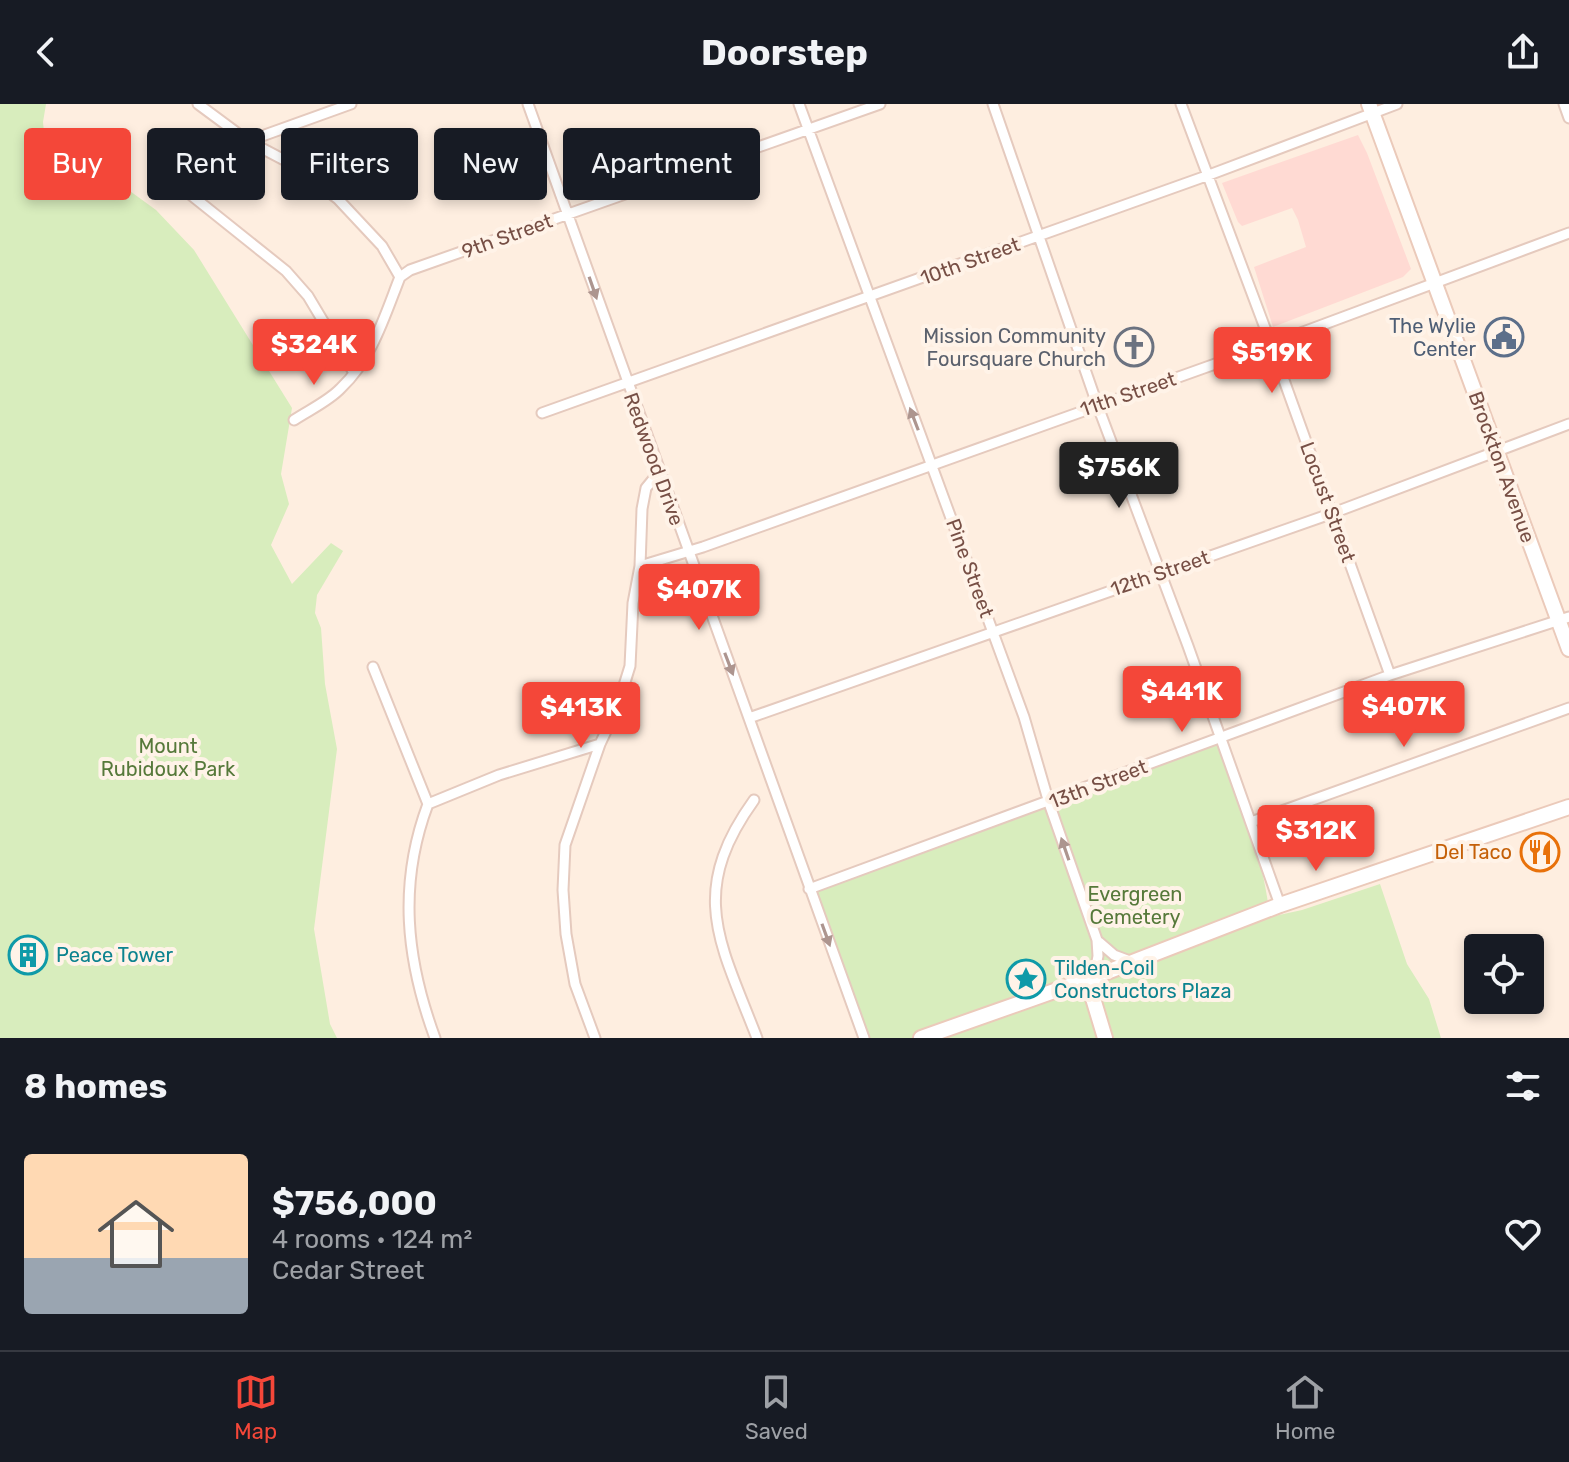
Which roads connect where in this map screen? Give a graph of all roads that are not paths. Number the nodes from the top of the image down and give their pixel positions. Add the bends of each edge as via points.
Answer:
1 (198, 104) edge
2 (351, 104) edge
3 (528, 104) edge
4 (799, 104) edge
5 (880, 104) edge
6 (993, 104) edge
7 (1181, 104) edge
8 (1397, 104) edge
9 (1564, 104) edge
10 (1370, 108) edge
11 (1569, 118) edge
12 (230, 128) edge
13 (808, 130) junction
14 (265, 135) edge
15 (265, 150) edge
16 (1209, 175) junction
17 (197, 200) edge
18 (567, 214) junction
19 (1569, 233) edge
20 (1039, 236) junction
21 (400, 277) junction
22 (1435, 283) junction
23 (869, 297) junction
24 (1271, 344) junction
25 (354, 373) junction
26 (627, 385) junction
27 (1097, 404) junction
28 (542, 413) dead end
29 (294, 420) dead end
30 (1569, 424) edge
31 (1495, 451) junction
32 (932, 465) junction
33 (660, 471) junction
34 (1333, 513) junction
35 (687, 552) junction
36 (640, 566) junction
37 (1160, 573) junction
38 (1564, 618) edge
39 (994, 632) junction
40 (1569, 649) edge
41 (373, 667) dead end
42 (1390, 675) junction
43 (1569, 708) edge
44 (749, 718) junction
45 (1220, 737) junction
46 (600, 744) junction
47 (754, 800) dead end
48 (1049, 803) junction
49 (428, 804) junction
50 (1569, 807) edge
51 (1251, 822) junction
52 (809, 889) junction
53 (1280, 905) junction
54 (1097, 940) junction
55 (1134, 961) junction
56 (1094, 977) junction
57 (435, 1038) edge
58 (595, 1038) edge
59 (757, 1038) edge
60 (864, 1038) edge
61 (921, 1038) edge
62 (1105, 1038) edge

1 - 12 street
2 - 14 street
3 - 18 street, Redwood Drive
4 - 13 street, Pine Street
5 - 13 street, 9th Street
6 - 20 street
7 - 16 street, Locust Street
8 - 10 street, 10th Street
9 - 11 street
10 - 16 street, 10th Street
10 - 22 street, Brockton Avenue
13 - 18 street, 9th Street
13 - 23 street, Pine Street
15 - 21 street via 338,199 382,246
16 - 20 street, 10th Street
16 - 24 street, Locust Street
17 - 25 street via 286,271 308,296
18 - 21 street, 9th Street
18 -> 26 street, Redwood Drive
19 - 22 street, 11th Street
20 - 23 street, 10th Street
20 - 27 street
21 - 25 street
22 - 24 street, 11th Street
22 - 31 street, Brockton Avenue
23 - 26 street, 10th Street
32 -> 23 street, Pine Street
24 - 27 street, 11th Street
24 - 34 street, Locust Street
25 - 29 street via 340,390
26 - 28 street, 10th Street
26 - 33 street, Redwood Drive
27 - 32 street, 11th Street
27 - 37 street
30 - 31 street, 12th Street
31 - 34 street, 12th Street
31 - 38 street, Brockton Avenue
32 - 35 street, 11th Street
32 - 39 street, Pine Street
33 - 35 street, Redwood Drive
33 - 36 street via 646,488
34 - 37 street, 12th Street
34 - 42 street, Locust Street
35 - 36 street, 11th Street
35 -> 44 street, Redwood Drive
36 - 46 street via 630,666
37 - 39 street, 12th Street
37 - 45 street
38 - 40 street, Brockton Avenue
38 - 42 street, 13th Street
39 - 44 street, 12th Street
39 - 48 street, Pine Street
41 - 49 street
42 - 45 street, 13th Street
43 - 51 street
44 - 52 street, Redwood Drive
45 - 48 street, 13th Street
45 - 51 street
46 - 49 street
46 - 58 street via 565,845 563,890 575,984
47 - 59 street via 724,849 714,900 720,943
48 - 52 street, 13th Street
54 -> 48 street, Pine Street
49 - 57 street via 415,837 409,878 409,940
50 - 53 street
51 - 53 street
52 -> 60 street, Redwood Drive
53 - 55 street
54 - 55 street via 1114,955
54 - 56 street, Pine Street
55 - 56 street
56 - 61 street
56 - 62 street, Pine Street via 1092,995

